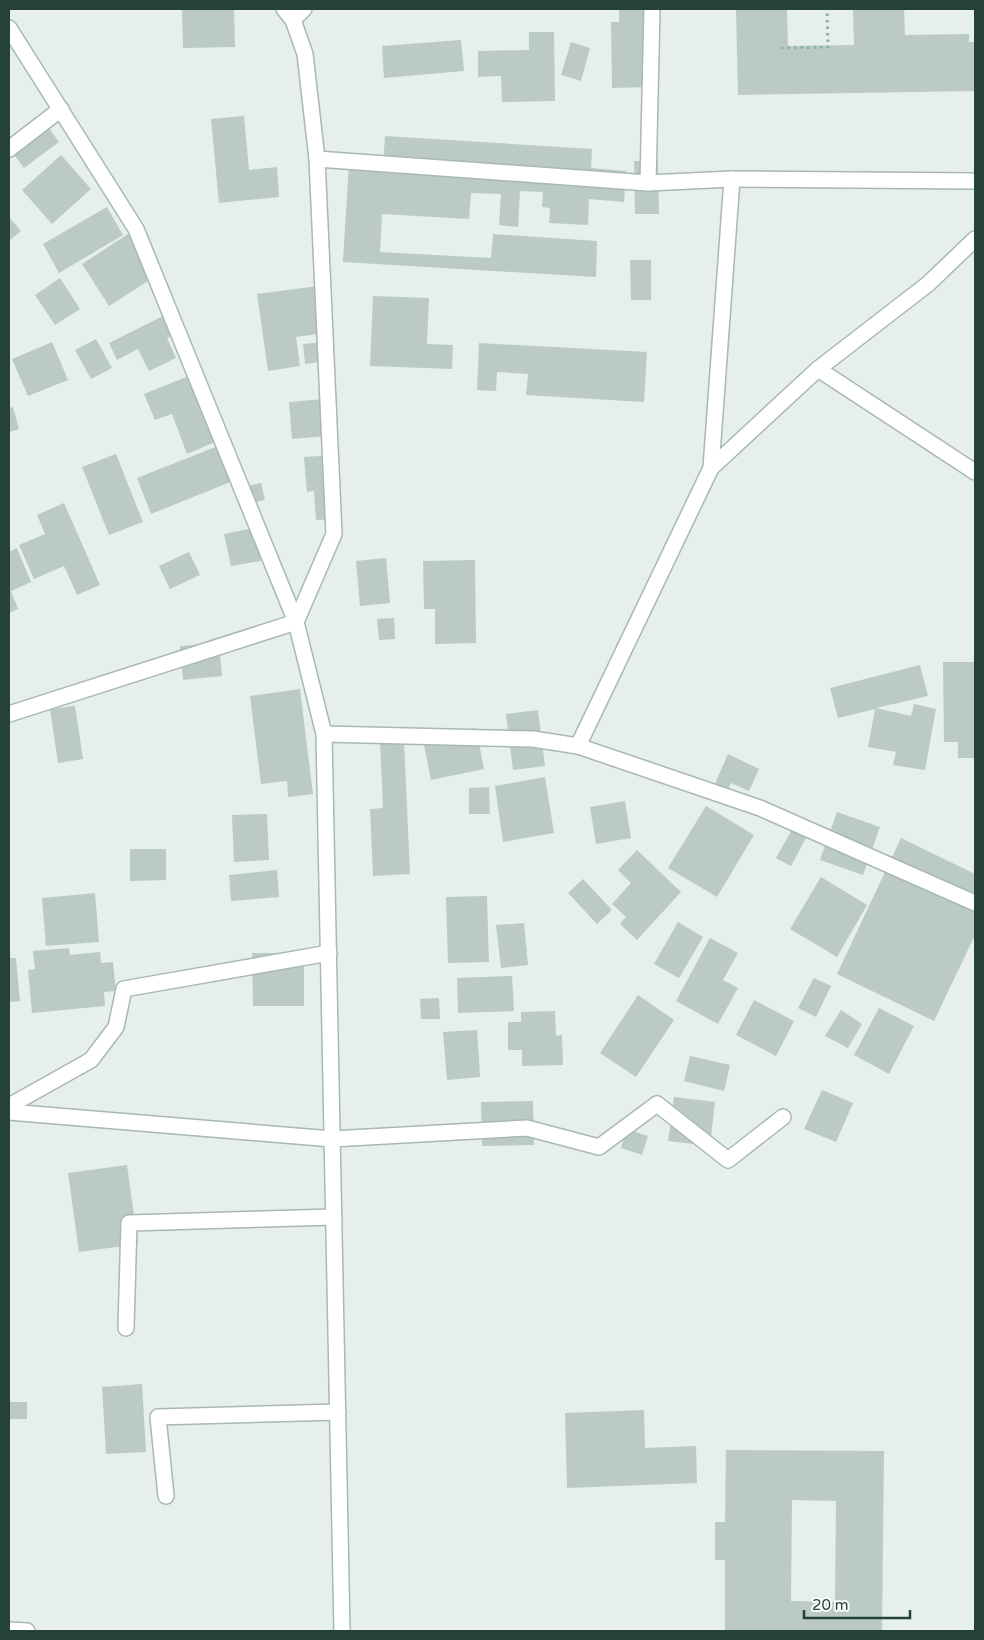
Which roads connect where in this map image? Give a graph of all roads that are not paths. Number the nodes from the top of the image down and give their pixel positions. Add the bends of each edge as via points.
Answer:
1 (304, 9) edge
2 (652, 9) edge
3 (289, 14) edge
4 (9, 28) edge
5 (60, 109) junction
6 (9, 149) edge
7 (317, 159) junction
8 (732, 179) junction
9 (975, 181) edge
10 (648, 183) junction
11 (975, 239) edge
12 (818, 369) junction
13 (711, 468) junction
14 (975, 472) edge
15 (296, 622) junction
16 (9, 714) edge
17 (324, 734) junction
18 (578, 746) junction
19 (975, 903) edge
20 (329, 953) junction
21 (9, 1106) edge
22 (9, 1112) edge
23 (783, 1117) dead end
24 (332, 1139) junction
25 (334, 1217) junction
26 (126, 1328) dead end
27 (338, 1412) junction
28 (166, 1496) dead end
29 (9, 1630) edge
30 (27, 1631) edge
31 (342, 1631) edge

1 - 3 street
2 - 10 street
3 - 7 street via 305,54
4 - 5 street
5 - 6 street
5 - 15 street via 136,229
7 - 10 street
7 - 15 street via 334,534
8 - 9 street
8 - 10 street
8 - 13 street
11 - 12 street via 928,284
12 - 13 street
12 - 14 street
13 - 18 street
15 - 16 street
15 - 17 street
17 - 18 street via 533,739
17 - 20 street
18 - 19 street via 760,808
20 - 21 street via 124,989 116,1027 91,1060
20 - 24 street
22 - 24 street
23 - 24 street via 728,1160 657,1104 600,1147 527,1128
24 - 25 street
25 - 26 street via 129,1223
25 - 27 street
27 - 28 street via 158,1418
27 - 31 street
29 - 30 street

